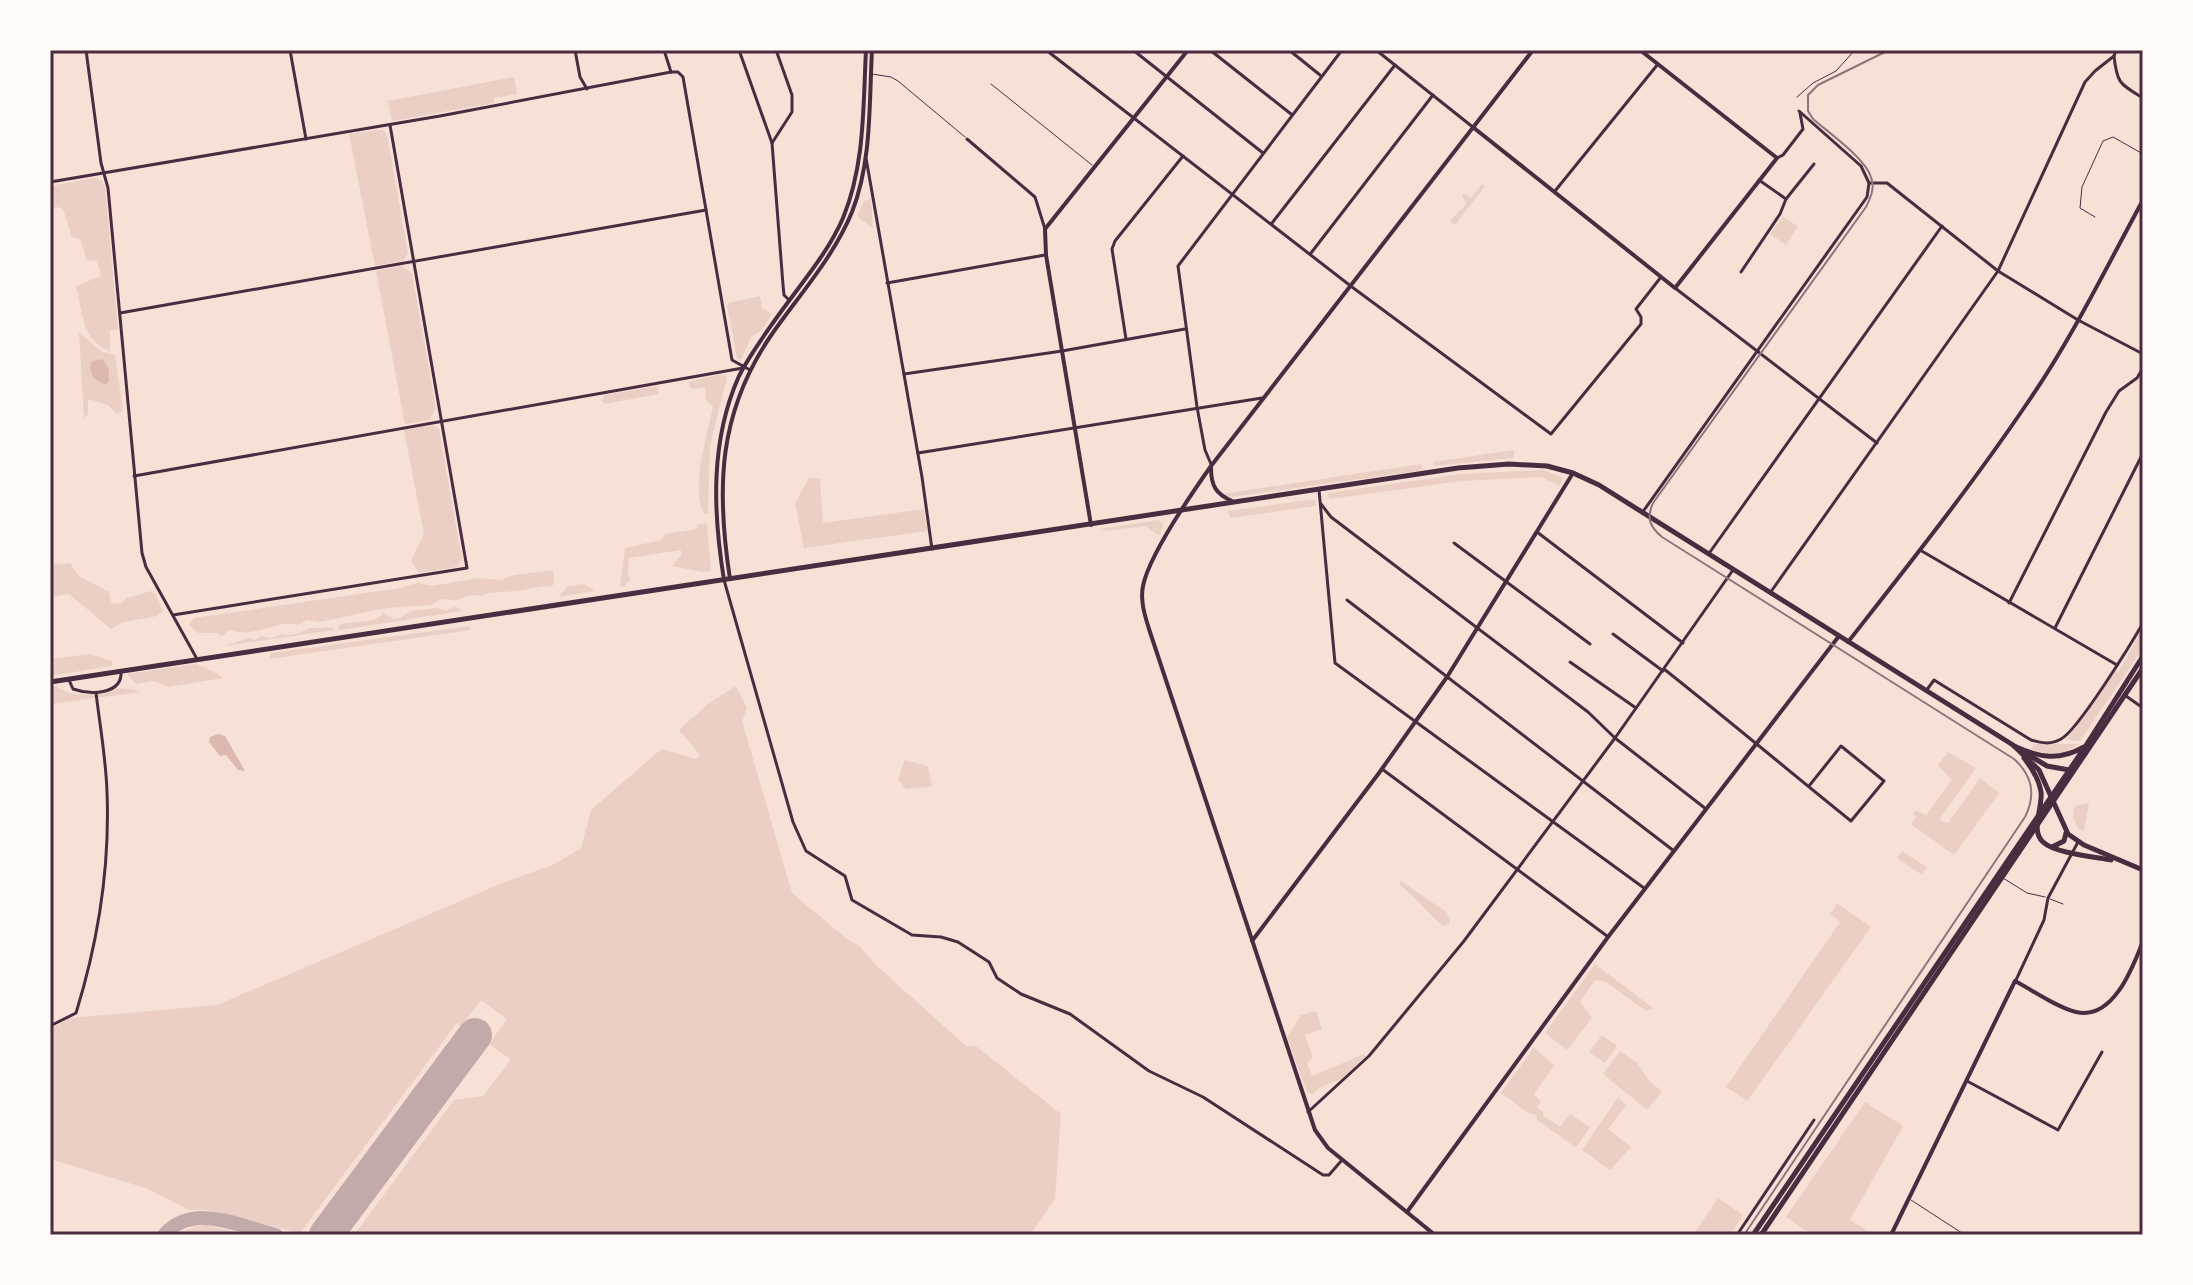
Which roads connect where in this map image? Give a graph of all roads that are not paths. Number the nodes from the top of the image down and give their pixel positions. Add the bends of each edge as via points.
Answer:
1 (86, 50) edge
2 (290, 50) edge
3 (575, 50) edge
4 (664, 50) edge
5 (739, 50) edge
6 (776, 50) edge
7 (866, 50) edge
8 (872, 50) edge
9 (1046, 50) edge
10 (1133, 50) edge
11 (1188, 50) edge
12 (1210, 50) edge
13 (1289, 50) edge
14 (1342, 50) edge
15 (1376, 50) edge
16 (1533, 50) edge
17 (1640, 50) edge
18 (1855, 50) edge
19 (2116, 50) edge
20 (2114, 56) junction
21 (1658, 64) junction
22 (1395, 65) junction
23 (671, 72) junction
24 (871, 74) junction
25 (1321, 76) junction
26 (1167, 77) junction
27 (991, 84) dead end
28 (587, 89) junction
29 (1433, 95) junction
30 (1797, 97) dead end
31 (2143, 98) edge
32 (1291, 114) junction
33 (1135, 118) junction
34 (390, 125) junction
35 (1474, 128) junction
36 (306, 139) junction
37 (967, 139) joint
38 (772, 143) junction
39 (1263, 153) junction
40 (2143, 154) edge
41 (1183, 156) junction
42 (866, 157) junction
43 (1777, 158) junction
44 (1814, 164) dead end
45 (1096, 168) junction
46 (104, 173) junction
47 (1759, 180) junction
48 (50, 182) edge
49 (1869, 183) junction
50 (1555, 191) junction
51 (1234, 193) junction
52 (858, 197) junction
53 (872, 198) junction
54 (1786, 199) junction
55 (2143, 200) edge
56 (706, 210) junction
57 (2095, 217) dead end
58 (1272, 223) junction
59 (1942, 226) junction
60 (1045, 229) junction
61 (1311, 253) junction
62 (1046, 255) junction
63 (415, 262) junction
64 (1998, 271) junction
65 (1741, 272) dead end
66 (1661, 277) junction
67 (887, 283) junction
68 (1352, 287) junction
69 (1675, 288) junction
70 (789, 300) junction
71 (120, 313) junction
72 (2078, 320) junction
73 (1186, 329) junction
74 (1127, 340) junction
75 (1062, 351) junction
76 (1757, 353) junction
77 (2143, 354) edge
78 (743, 368) junction
79 (2143, 368) edge
80 (750, 370) junction
81 (904, 374) junction
82 (1265, 398) junction
83 (1818, 400) junction
84 (1197, 407) junction
85 (442, 421) junction
86 (1077, 429) junction
87 (1877, 443) junction
88 (918, 453) junction
89 (2143, 453) edge
90 (1211, 466) junction
91 (1573, 473) junction
92 (134, 476) junction
93 (1319, 490) junction
94 (1320, 502) junction
95 (1237, 503) junction
96 (1180, 512) junction
97 (1642, 513) junction
98 (1091, 525) junction
99 (1537, 532) junction
100 (1454, 543) dead end
101 (932, 549) junction
102 (1920, 550) junction
103 (1708, 554) junction
104 (1733, 570) junction
105 (727, 579) junction
106 (1507, 580) junction
107 (1770, 593) junction
108 (1347, 600) dead end
109 (2009, 603) junction
110 (173, 615) junction
111 (2143, 623) edge
112 (2055, 628) junction
113 (1477, 630) junction
114 (1613, 634) dead end
115 (1839, 636) junction
116 (1848, 642) junction
117 (1683, 643) junction
118 (1590, 644) dead end
119 (2143, 656) edge
120 (197, 659) junction
121 (1570, 662) dead end
122 (2117, 665) junction
123 (2143, 668) edge
124 (1664, 670) junction
125 (121, 671) junction
126 (1447, 677) junction
127 (68, 679) junction
128 (50, 682) edge
129 (1926, 691) junction
130 (96, 693) junction
131 (2126, 696) junction
132 (1636, 708) junction
133 (2143, 708) edge
134 (1417, 721) junction
135 (1615, 738) junction
136 (1757, 743) junction
137 (2013, 745) junction
138 (2085, 747) junction
139 (1382, 769) junction
140 (2077, 769) junction
141 (2069, 770) junction
142 (1582, 782) junction
143 (1809, 786) junction
144 (2051, 796) junction
145 (2054, 803) junction
146 (1706, 809) junction
147 (2039, 814) junction
148 (2047, 814) junction
149 (1551, 820) junction
150 (2062, 822) junction
151 (2037, 828) junction
152 (2066, 830) junction
153 (2078, 842) junction
154 (2048, 845) junction
155 (2023, 849) junction
156 (1675, 851) junction
157 (2072, 852) junction
158 (2118, 861) junction
159 (1517, 868) junction
160 (2143, 870) edge
161 (2000, 871) junction
162 (2004, 878) junction
163 (1645, 889) junction
164 (2048, 898) junction
165 (2063, 904) dead end
166 (1608, 937) junction
167 (1252, 941) junction
168 (2143, 941) edge
169 (2015, 981) junction
170 (50, 1026) edge
171 (2102, 1052) dead end
172 (1967, 1081) junction
173 (1308, 1112) junction
174 (1814, 1120) dead end
175 (1342, 1160) junction
176 (1909, 1199) junction
177 (1407, 1212) junction
178 (1435, 1235) edge
179 (1737, 1235) edge
180 (1753, 1235) edge
181 (1761, 1235) edge
182 (1891, 1235) edge
183 (1965, 1235) edge

1 - 46 street
2 - 36 street
3 - 28 street
4 - 23 street
5 - 38 street
6 - 38 street via 792,95 792,112
7 - 70 street via 860,156 850,198 833,238
8 - 24 street
9 - 33 street
10 - 26 street
11 - 26 street
12 - 32 street
13 - 25 street
14 - 25 street
15 - 22 street
16 - 35 street
17 - 21 street
18 - 30 lane via 1840,68
19 - 20 street
20 - 31 street via 2121,84
20 - 64 street via 2085,82
21 - 43 street
21 - 50 street
22 - 29 street
22 - 58 street
23 - 28 street
23 - 56 street via 683,77
24 - 37 lane via 898,81
24 - 42 street
25 - 32 street
26 - 33 street
26 - 39 street
27 - 45 lane
28 - 34 street
29 - 35 street
29 - 61 street
32 - 39 street
33 - 41 street
33 - 45 street
34 - 36 street
34 - 63 street
35 - 50 street
35 - 68 street
36 - 46 street
37 - 60 street via 1035,197
38 - 70 street via 784,295
39 - 51 street
40 - 57 lane via 2113,137 2103,141 2082,187 2080,208
41 - 51 street
41 - 74 street via 1112,249
42 - 52 street
42 - 53 street
43 - 47 street
43 - 49 street via 1803,129 1799,111 1861,166
44 - 54 street
45 - 60 street
46 - 48 street
46 - 71 street
47 - 54 street
47 - 69 street
49 - 59 street via 1887,183
49 - 76 street via 1863,205
50 - 66 street
51 - 58 street
51 - 73 street via 1178,266
52 - 53 street via 867,192
52 - 80 street via 838,242
53 - 67 street
54 - 65 street
55 - 72 street
56 - 63 street
56 - 78 street via 732,360
58 - 61 street
59 - 64 street
59 - 83 street
60 - 62 street
61 - 68 street
62 - 67 street
62 - 75 street
63 - 71 street
63 - 85 street
64 - 72 street
64 - 87 street
66 - 68 street via 1636,309 1641,324 1551,434
66 - 69 street
67 - 81 street
68 - 82 street
69 - 76 street
70 - 78 street
71 - 92 street
72 - 77 street
72 - 102 street via 2030,400
73 - 74 street
73 - 84 street
74 - 75 street
75 - 81 street
75 - 86 street
76 - 83 street
76 - 97 street
78 - 80 street
78 - 85 street
78 - 105 street via 725,419 716,471 716,522
79 - 109 street via 2106,412
80 - 105 street via 731,422 722,474
81 - 88 street
82 - 84 street
82 - 90 street
83 - 87 street
83 - 103 street
84 - 86 street
84 - 90 street
85 - 92 street
85 - 110 street via 467,568
86 - 88 street
86 - 98 street
87 - 107 street
88 - 101 street
89 - 112 street
90 - 95 street via 1214,489
90 - 96 street
91 - 93 main road via 1531,465 1484,465
91 - 97 main road
91 - 99 street
92 - 110 street via 143,560
93 - 94 street
93 - 95 main road
94 - 113 street via 1331,517
94 - 134 street via 1335,663
95 - 96 main road
96 - 98 main road
96 - 167 street via 1146,576 1143,604
97 - 103 main road
98 - 101 main road
99 - 106 street
99 - 117 street
100 - 106 street
101 - 105 main road
102 - 109 street
102 - 116 street
103 - 104 main road
104 - 107 main road
104 - 117 street
105 - 120 main road
105 - 175 street via 793,822 806,851 845,876 852,900 912,935 958,942 989,962 997,978 1021,994 1070,1014 1149,1071 1203,1097 1323,1175
106 - 113 street
106 - 118 street
107 - 115 main road
108 - 126 street
109 - 112 street
110 - 120 street
111 - 122 street
112 - 122 street
113 - 126 street
113 - 135 street
114 - 124 street
115 - 116 main road
115 - 136 street
116 - 129 main road
117 - 124 street
119 - 138 main road
120 - 125 main road
121 - 132 street
122 - 129 street via 2069,733 2051,743 2031,740 1934,680
123 - 131 main road
124 - 132 street
124 - 136 street
125 - 127 main road
125 - 130 street via 118,684
126 - 134 street
126 - 142 street
127 - 128 main road
127 - 130 street via 73,689
129 - 137 main road
130 - 170 street via 107,794 95,944 76,1013
131 - 133 street
131 - 140 main road
132 - 135 street
134 - 139 street
134 - 149 street
135 - 142 street
135 - 146 street
136 - 143 street
136 - 146 street
137 - 138 main road via 2056,757
137 - 141 main road via 2047,766
137 - 144 main road via 2039,770
137 - 147 main road via 2037,779
138 - 141 main road
139 - 159 street
139 - 167 street
140 - 141 main road
140 - 145 main road
141 - 144 main road
142 - 149 street
142 - 156 street
143 - 143 street via 1851,821 1884,781 1841,746
144 - 145 main road
144 - 147 main road
145 - 148 main road
145 - 150 main road
146 - 156 street
147 - 148 main road
147 - 151 main road
147 - 161 main road
148 - 150 main road
148 - 151 main road
149 - 159 street
149 - 163 street
150 - 152 main road
151 - 154 main road
151 - 155 main road
152 - 153 main road
152 - 154 main road via 2064,841
153 - 157 street
153 - 158 main road
154 - 155 main road
154 - 157 main road
155 - 162 main road
156 - 163 street
157 - 158 main road
157 - 164 street
158 - 160 main road
159 - 166 street
159 - 173 street via 1369,1056
161 - 162 lane
161 - 180 main road
162 - 164 lane via 2027,893
162 - 181 main road
163 - 166 street
164 - 165 lane
164 - 169 street via 2044,920
166 - 177 street
167 - 173 street
168 - 169 street via 2121,987 2093,1011 2073,1012
169 - 172 street
171 - 172 street via 2058,1130
172 - 176 street
173 - 175 street via 1320,1140
174 - 179 street
175 - 177 street
176 - 182 street
176 - 183 lane
177 - 178 street

